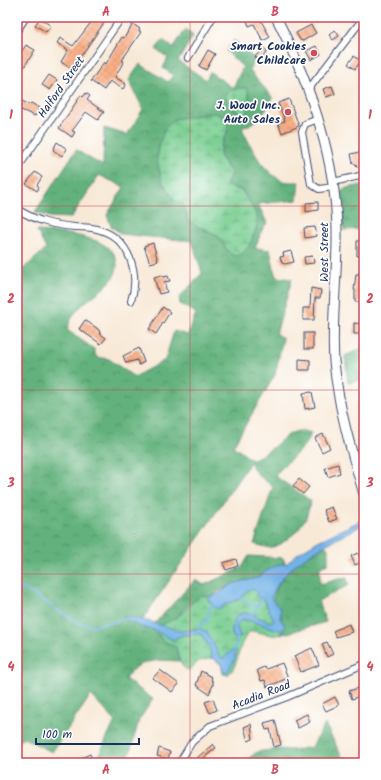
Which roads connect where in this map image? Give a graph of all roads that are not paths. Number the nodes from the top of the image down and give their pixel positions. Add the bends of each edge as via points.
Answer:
1 (26, 17) edge
2 (122, 17) edge
3 (213, 17) edge
4 (276, 17) edge
5 (364, 17) edge
6 (17, 31) edge
7 (188, 58) dead end
8 (308, 90) junction
9 (318, 119) junction
10 (17, 169) edge
11 (364, 175) edge
12 (333, 185) junction
13 (17, 209) edge
14 (131, 301) dead end
15 (364, 494) edge
16 (364, 664) edge
17 (179, 763) edge

1 - 6 street
2 - 10 street, Halford Street
3 - 7 street
4 - 8 main road, West Street
5 - 8 street
8 - 9 main road, West Street
9 - 12 main road, West Street
9 - 12 street via 306,124 302,132 311,184 319,189
11 - 12 street
12 - 15 main road, West Street via 337,241 334,362 342,415
13 - 14 street via 46,223 100,230 119,241 126,250 134,272
16 - 17 street, Acadia Road via 210,726 192,742

